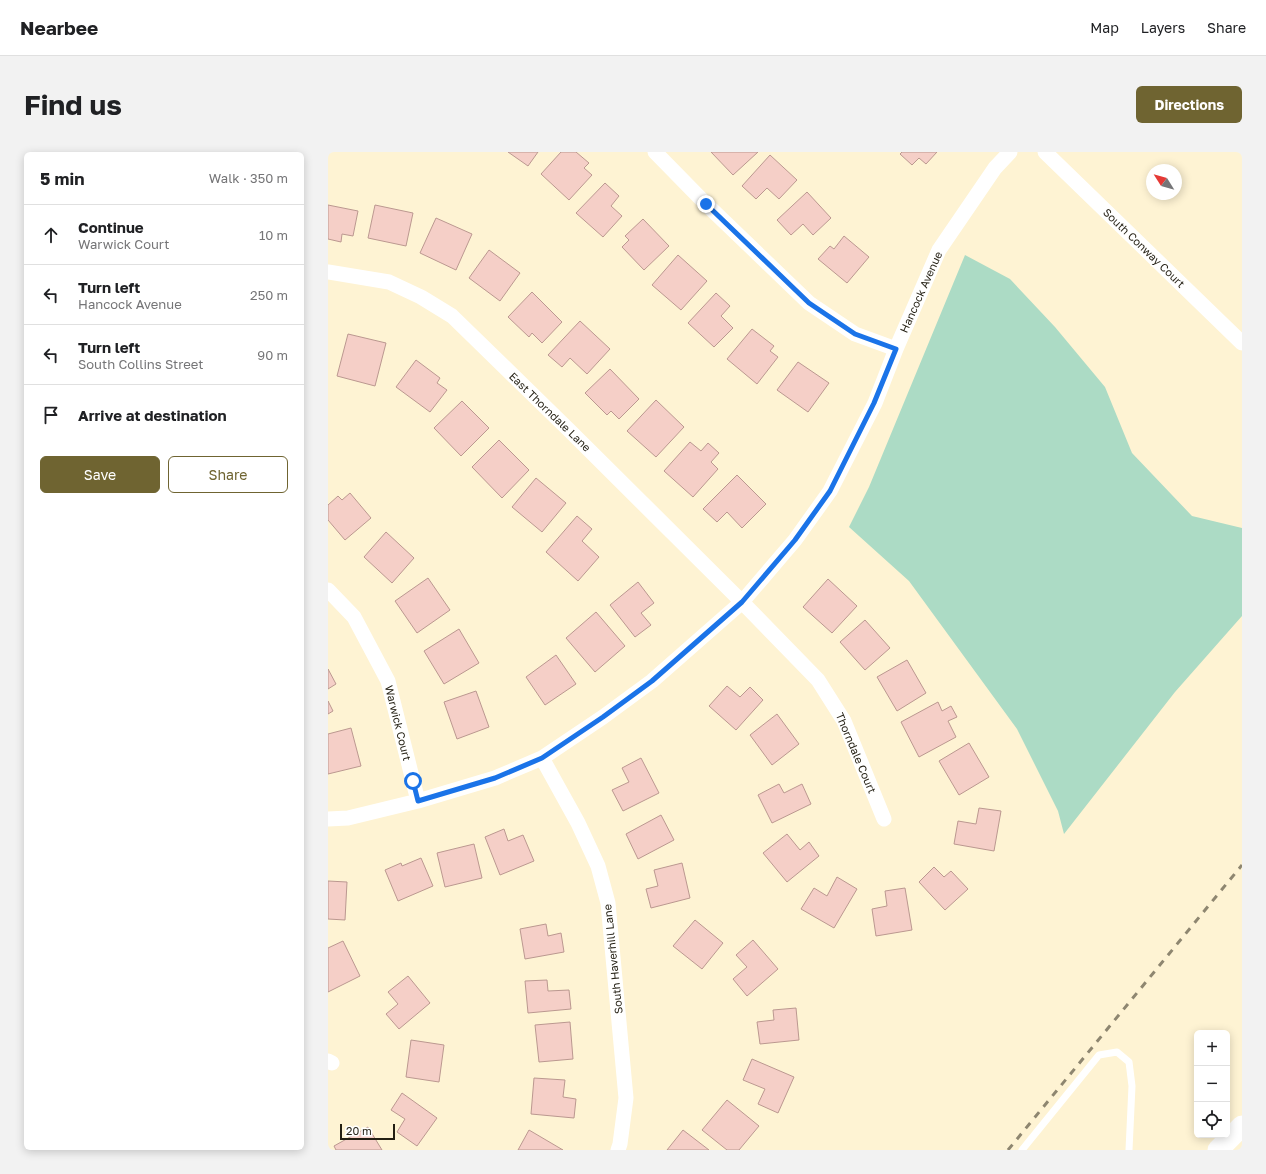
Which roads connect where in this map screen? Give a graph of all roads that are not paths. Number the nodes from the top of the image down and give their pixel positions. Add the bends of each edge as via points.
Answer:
1 (655, 152) edge
2 (1010, 152) edge
3 (1045, 152) edge
4 (328, 272) edge
5 (1242, 343) edge
6 (896, 349) junction
7 (328, 590) edge
8 (742, 602) junction
9 (542, 758) junction
10 (418, 801) junction
11 (328, 819) edge
12 (884, 819) dead end
13 (1242, 1126) edge
14 (618, 1150) edge
15 (1022, 1150) edge
16 (1129, 1150) edge
17 (1218, 1150) edge

1 - 6 street via 809,303 855,334
2 - 6 street, Hancock Avenue via 995,168 939,250
3 - 5 street, South Conway Court
4 - 8 street, East Thorndale Lane via 389,282 421,296 452,316
6 - 8 street, Hancock Avenue via 874,403 830,491 795,540
7 - 10 street, Warwick Court via 354,617 388,681
8 - 9 street, Hancock Avenue via 652,681
8 - 12 street, Thorndale Court via 818,680 844,721
9 - 10 street, Hancock Avenue via 495,778
9 - 14 street, South Haverhill Lane via 582,830 598,866 608,903 626,1098
10 - 11 street, Hancock Avenue via 348,818
13 - 17 main road
15 - 16 lane via 1099,1055 1117,1052 1129,1062 1132,1086

